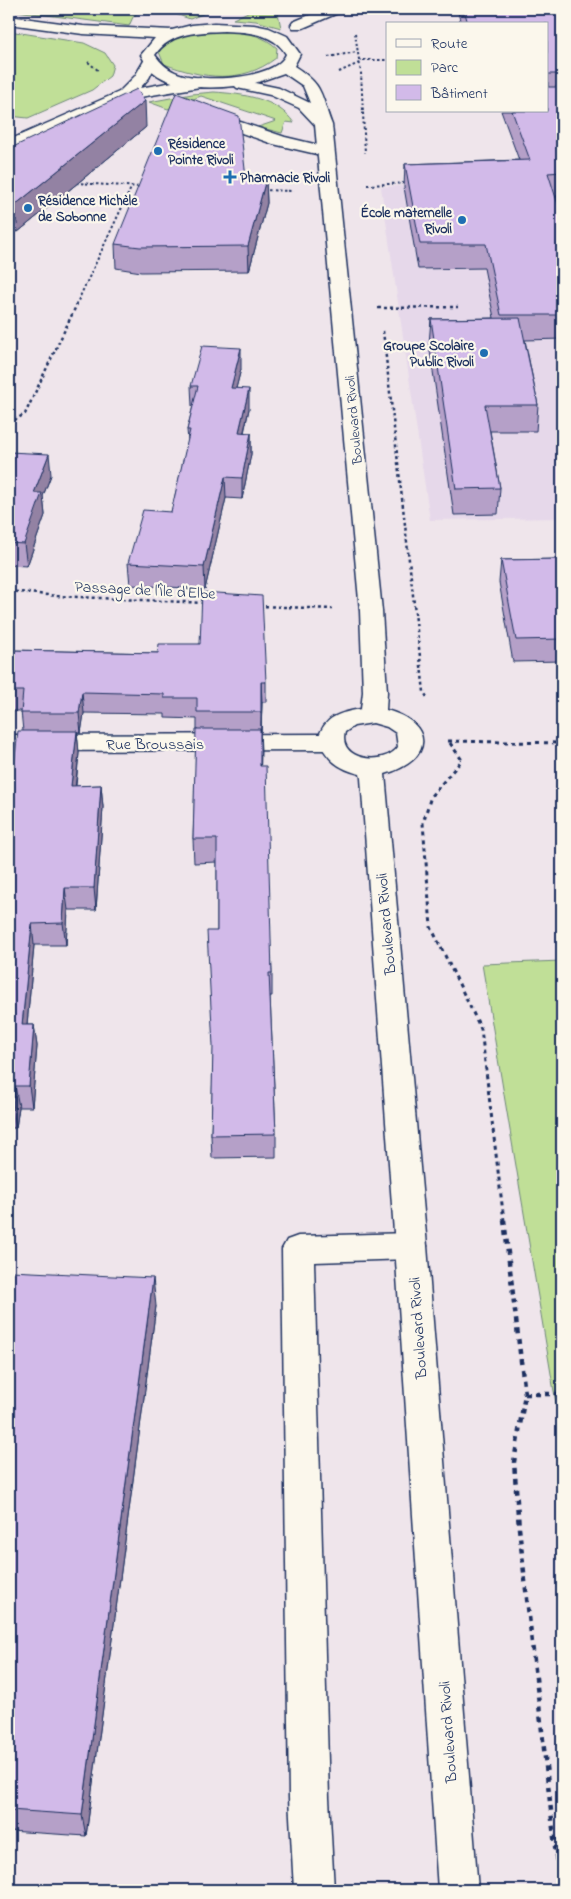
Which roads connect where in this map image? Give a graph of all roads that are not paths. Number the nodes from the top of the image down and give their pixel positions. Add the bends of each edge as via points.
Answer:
1 (300, 9) edge
2 (335, 9) edge
3 (227, 14) dead end
4 (9, 20) edge
5 (298, 25) junction
6 (202, 28) junction
7 (84, 30) junction
8 (173, 34) junction
9 (290, 46) junction
10 (149, 58) junction
11 (285, 67) junction
12 (200, 82) junction
13 (228, 83) junction
14 (124, 95) junction
15 (188, 108) edge
16 (324, 126) junction
17 (9, 146) edge
18 (325, 151) junction
19 (373, 715) junction
20 (330, 742) junction
21 (9, 743) edge
22 (371, 766) junction
23 (412, 1246) junction
24 (314, 1890) edge
25 (458, 1890) edge

1 - 5 street
2 - 5 street
3 - 6 street
4 - 7 street
5 - 9 street
6 - 8 street
6 - 9 street via 265,32
7 - 8 street
7 - 10 street via 130,47
8 - 10 street via 152,47
9 - 11 street via 293,54
10 - 12 street via 161,71
10 - 14 street via 141,78
11 - 13 street via 262,78
11 - 16 street, Boulevard Rivoli via 308,83 317,100
12 - 13 street
12 - 14 street
13 - 16 street via 274,91 304,104
14 - 17 street
15 - 18 street via 266,138
16 - 18 street, Boulevard Rivoli
18 - 19 street, Boulevard Rivoli via 371,611
19 - 20 street via 347,719 332,733
19 - 22 street via 396,721 409,734 411,742 403,757
20 - 21 street, Rue Broussais
20 - 22 street via 339,756
22 - 23 street, Boulevard Rivoli
23 - 24 street via 298,1249
23 - 25 street, Boulevard Rivoli

